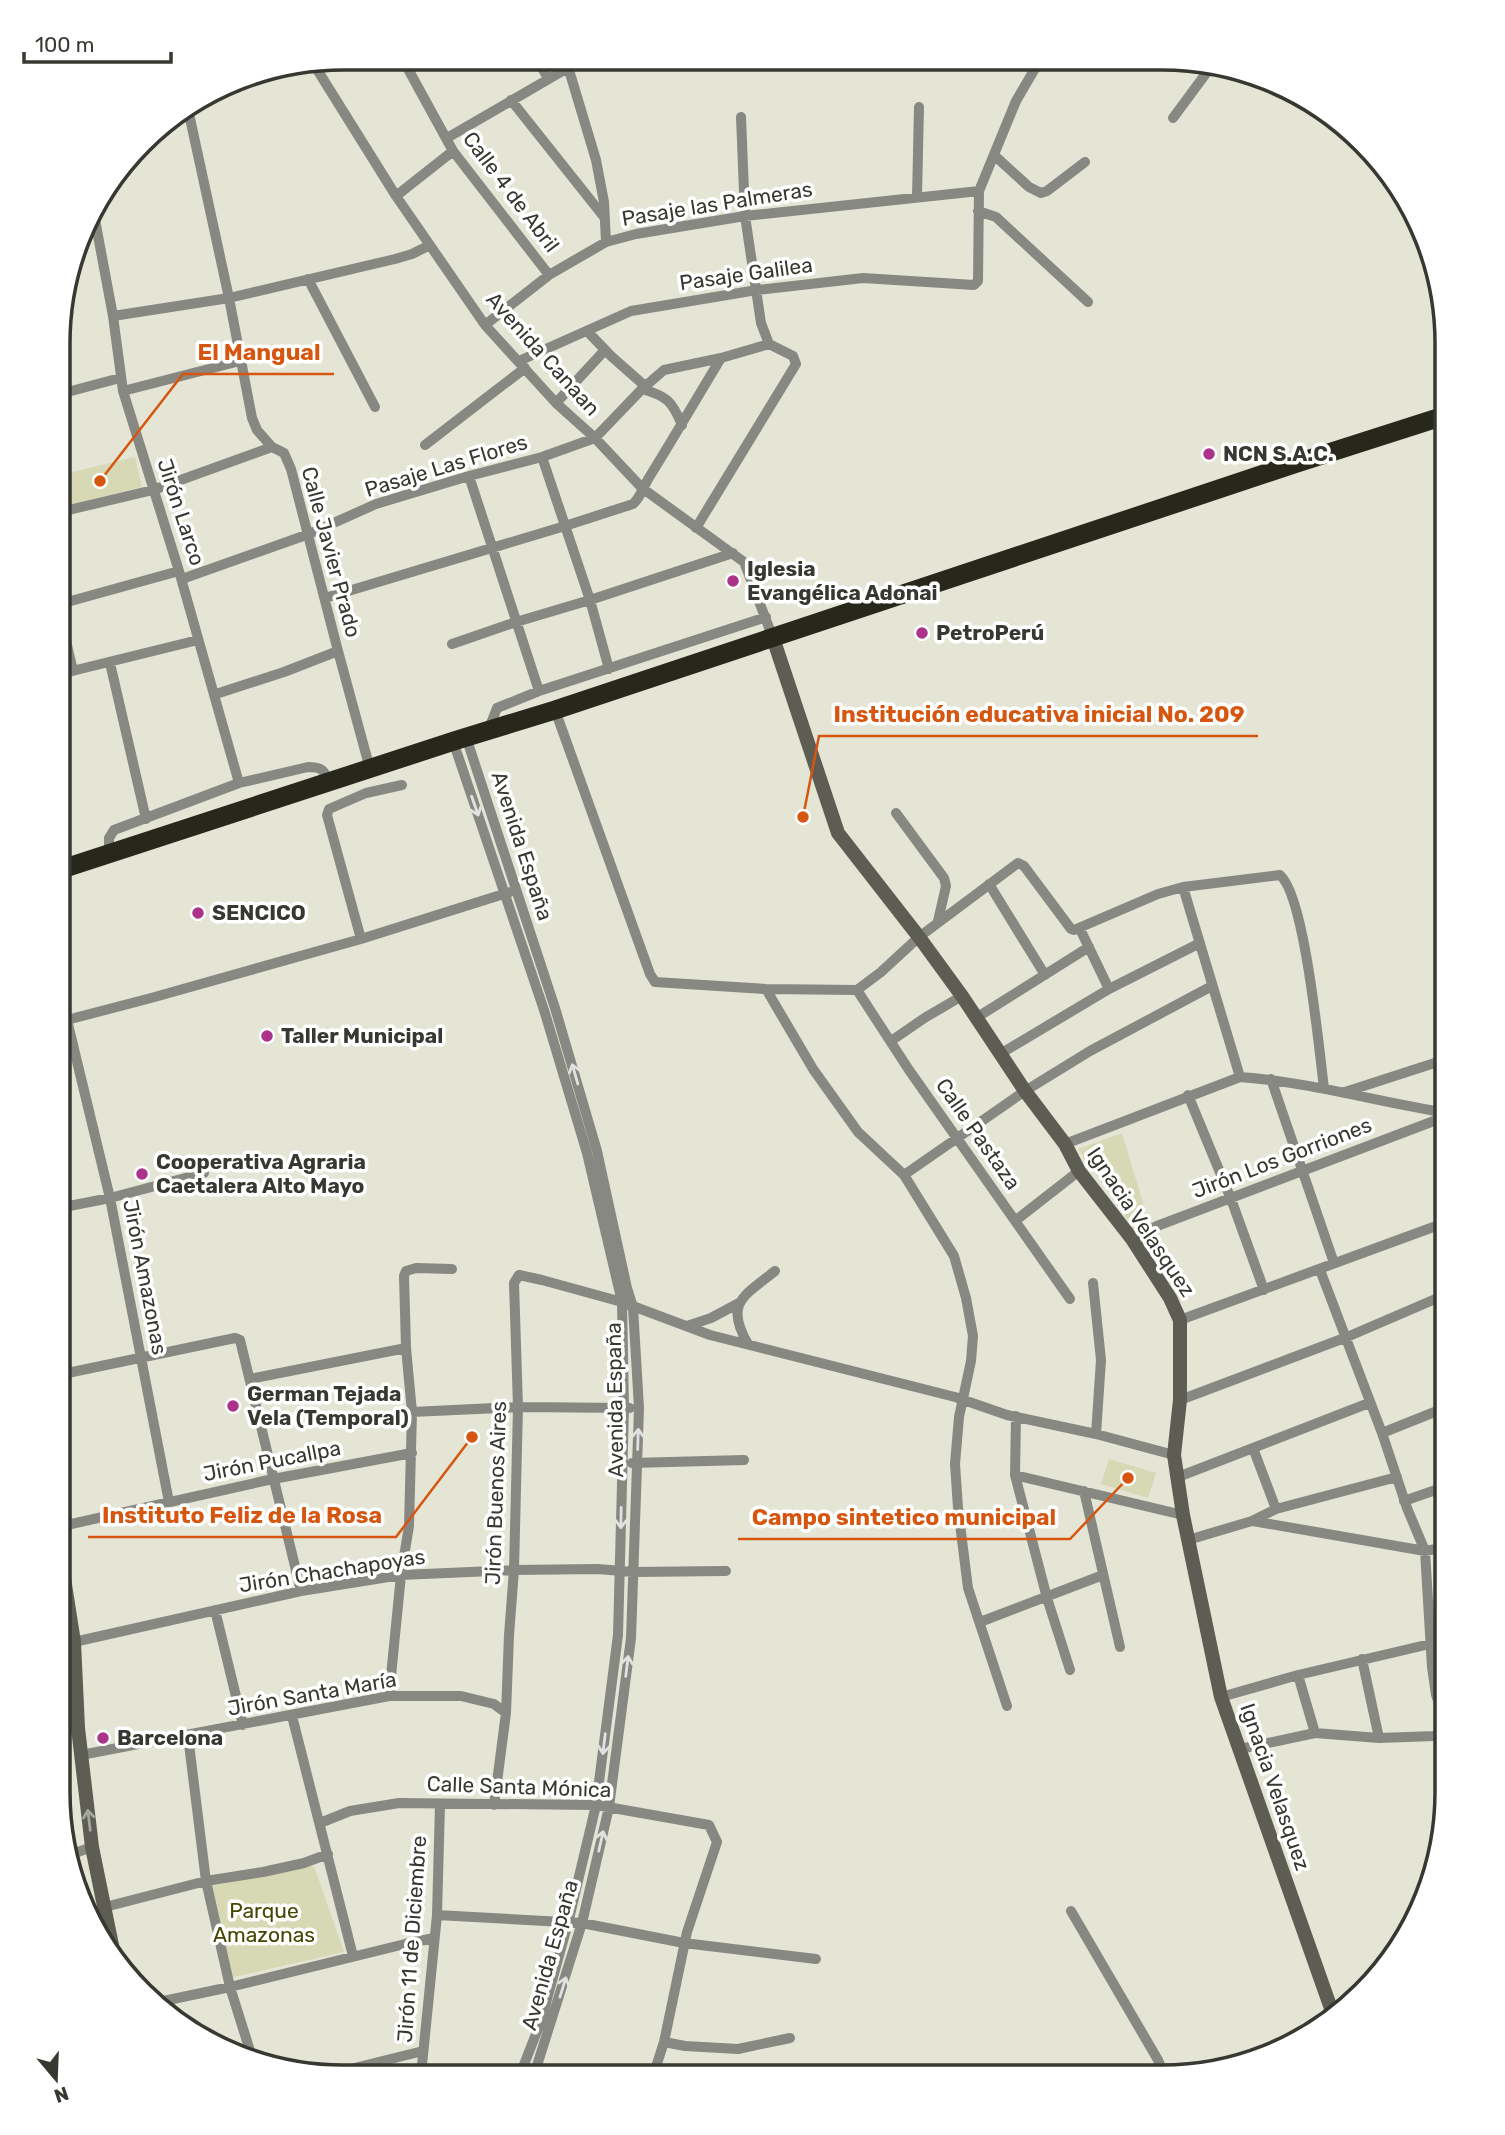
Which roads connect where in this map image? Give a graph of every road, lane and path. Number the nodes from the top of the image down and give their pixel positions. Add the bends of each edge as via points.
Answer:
1 (409, 70) edge
2 (543, 70) edge
3 (564, 70) edge
4 (567, 70) edge
5 (1034, 70) edge
6 (318, 71) edge
7 (1206, 73) edge
8 (548, 79) junction
9 (511, 100) junction
10 (919, 107) dead end
11 (190, 117) edge
12 (741, 117) dead end
13 (1173, 118) dead end
14 (447, 138) junction
15 (453, 151) junction
16 (994, 155) junction
17 (1085, 162) dead end
18 (979, 191) junction
19 (396, 196) junction
20 (917, 197) junction
21 (978, 211) junction
22 (746, 216) junction
23 (604, 217) junction
24 (96, 226) edge
25 (606, 242) junction
26 (430, 245) junction
27 (549, 275) junction
28 (308, 279) junction
29 (757, 290) junction
30 (229, 298) junction
31 (1088, 302) dead end
32 (113, 316) junction
33 (485, 325) junction
34 (587, 331) junction
35 (769, 344) junction
36 (605, 350) junction
37 (721, 358) junction
38 (240, 361) junction
39 (522, 365) junction
40 (120, 379) junction
41 (643, 388) junction
42 (123, 391) junction
43 (70, 392) edge
44 (556, 403) junction
45 (376, 407) dead end
46 (1435, 419) edge
47 (682, 425) junction
48 (595, 438) junction
49 (425, 445) dead end
50 (272, 447) junction
51 (542, 457) junction
52 (469, 476) junction
53 (642, 488) junction
54 (153, 490) junction
55 (70, 510) edge
56 (565, 526) junction
57 (696, 528) junction
58 (309, 534) junction
59 (492, 548) junction
60 (733, 554) junction
61 (181, 575) junction
62 (325, 598) junction
63 (590, 600) junction
64 (70, 602) edge
65 (766, 617) junction
66 (516, 622) junction
67 (773, 638) junction
68 (198, 640) junction
69 (452, 644) dead end
70 (338, 651) junction
71 (70, 658) edge
72 (110, 663) junction
73 (609, 669) junction
74 (73, 671) junction
75 (70, 672) edge
76 (539, 691) junction
77 (216, 694) junction
78 (555, 710) junction
79 (488, 731) junction
80 (460, 739) junction
81 (365, 770) junction
82 (328, 782) junction
83 (239, 783) junction
84 (402, 785) dead end
85 (366, 793) junction
86 (895, 813) dead end
87 (146, 819) junction
88 (109, 854) junction
89 (70, 866) edge
90 (989, 884) junction
91 (1183, 887) junction
92 (516, 890) junction
93 (505, 894) junction
94 (939, 921) junction
95 (1080, 929) junction
96 (919, 937) junction
97 (361, 939) junction
98 (1200, 943) junction
99 (1089, 947) junction
100 (1045, 975) junction
101 (1212, 986) junction
102 (766, 989) junction
103 (1109, 989) junction
104 (857, 990) junction
105 (962, 996) junction
106 (976, 1018) junction
107 (70, 1019) edge
108 (891, 1041) junction
109 (70, 1047) edge
110 (1000, 1054) junction
111 (1435, 1063) edge
112 (1240, 1077) junction
113 (1271, 1079) junction
114 (1324, 1088) junction
115 (1025, 1091) junction
116 (1342, 1093) junction
117 (1188, 1095) junction
118 (1435, 1110) edge
119 (1435, 1116) edge
120 (958, 1138) junction
121 (1065, 1144) junction
122 (1079, 1171) junction
123 (1302, 1171) junction
124 (204, 1173) dead end
125 (904, 1175) junction
126 (110, 1198) junction
127 (1231, 1199) junction
128 (70, 1206) edge
129 (1015, 1221) junction
130 (1435, 1226) edge
131 (1132, 1239) junction
132 (1334, 1264) junction
133 (452, 1269) dead end
134 (1320, 1270) junction
135 (775, 1271) dead end
136 (1093, 1283) dead end
137 (1264, 1290) junction
138 (1070, 1298) dead end
139 (1435, 1299) edge
140 (739, 1303) junction
141 (627, 1305) junction
142 (1180, 1320) junction
143 (687, 1326) junction
144 (1347, 1338) junction
145 (748, 1344) junction
146 (406, 1348) junction
147 (141, 1358) junction
148 (70, 1373) edge
149 (250, 1379) junction
150 (1180, 1400) junction
151 (1369, 1403) junction
152 (518, 1408) junction
153 (624, 1408) junction
154 (639, 1408) junction
155 (412, 1412) junction
156 (1435, 1412) edge
157 (1010, 1415) junction
158 (1382, 1433) junction
159 (1096, 1434) junction
160 (1253, 1448) junction
161 (412, 1453) junction
162 (1174, 1455) junction
163 (744, 1460) dead end
164 (622, 1461) junction
165 (637, 1464) junction
166 (1015, 1475) junction
167 (1178, 1476) junction
168 (1397, 1477) junction
169 (273, 1479) junction
170 (1435, 1490) edge
171 (1084, 1491) junction
172 (1404, 1501) junction
173 (169, 1502) junction
174 (1276, 1509) junction
175 (1183, 1516) junction
176 (1252, 1521) junction
177 (70, 1524) edge
178 (1188, 1540) junction
179 (1435, 1550) edge
180 (1425, 1551) junction
181 (514, 1570) junction
182 (620, 1571) junction
183 (726, 1571) dead end
184 (633, 1572) junction
185 (401, 1575) junction
186 (1103, 1576) junction
187 (301, 1591) junction
188 (1047, 1598) junction
189 (215, 1610) junction
190 (70, 1616) edge
191 (980, 1622) junction
192 (1435, 1641) edge
193 (74, 1642) junction
194 (1430, 1642) junction
195 (1120, 1647) dead end
196 (1362, 1659) junction
197 (1070, 1670) dead end
198 (1298, 1675) junction
199 (1435, 1686) edge
200 (389, 1696) junction
201 (1221, 1697) junction
202 (1007, 1706) dead end
203 (506, 1713) junction
204 (292, 1717) junction
205 (243, 1726) junction
206 (78, 1728) junction
207 (70, 1729) edge
208 (1315, 1733) junction
209 (188, 1736) junction
210 (1435, 1736) edge
211 (1379, 1738) junction
212 (1240, 1749) junction
213 (81, 1755) junction
214 (440, 1804) junction
215 (494, 1805) junction
216 (596, 1805) junction
217 (609, 1807) junction
218 (320, 1823) junction
219 (92, 1847) junction
220 (77, 1852) edge
221 (328, 1854) junction
222 (206, 1881) junction
223 (105, 1907) junction
224 (1070, 1911) dead end
225 (437, 1915) junction
226 (568, 1923) junction
227 (582, 1923) junction
228 (110, 1933) edge
229 (434, 1938) junction
230 (684, 1943) junction
231 (353, 1956) junction
232 (816, 1959) dead end
233 (230, 1987) junction
234 (167, 2000) edge
235 (1330, 2007) edge
236 (543, 2031) junction
237 (790, 2038) dead end
238 (664, 2042) junction
239 (249, 2048) edge
240 (423, 2051) junction
241 (366, 2065) edge
242 (422, 2065) edge
243 (526, 2065) edge
244 (536, 2065) edge
245 (657, 2065) edge
246 (1160, 2065) edge

1 - 14 street, Calle 4 de Abril
2 - 8 street
3 - 8 street
4 - 23 street via 596,160
5 - 16 street
6 - 19 street, Avenida Canaan
7 - 13 street
8 - 9 street
9 - 14 street
9 - 23 street
10 - 20 street
11 - 30 street, Calle Javier Prado
12 - 22 street
14 - 15 street, Calle 4 de Abril
15 - 19 street
15 - 27 street, Calle 4 de Abril
16 - 17 street via 1041,193
16 - 18 street
18 - 20 street, Pasaje las Palmeras
18 - 21 street
19 - 26 street, Avenida Canaan
20 - 22 street, Pasaje las Palmeras
21 - 29 street, Pasaje Galilea via 978,281 971,286 863,278
21 - 31 street via 996,217
22 - 25 street, Pasaje las Palmeras
22 - 29 street
23 - 25 street
24 - 32 street, Jirón Larco
25 - 27 street, Pasaje las Palmeras
26 - 28 street via 395,259
26 - 33 street, Avenida Canaan
27 - 33 street, Pasaje las Palmeras
28 - 30 street
28 - 45 street
29 - 34 street, Pasaje Galilea via 631,311
29 - 35 street
30 - 32 street
30 - 38 street, Calle Javier Prado
32 - 40 street, Jirón Larco
33 - 39 street, Avenida Canaan
34 - 36 street
34 - 39 street, Pasaje Galilea
35 - 37 street
35 - 57 street via 796,359 793,370
36 - 41 street
36 - 44 street
37 - 41 street via 664,370
37 - 47 street
38 - 42 street
38 - 50 street, Calle Javier Prado via 252,418
39 - 44 street, Avenida Canaan
39 - 49 street, Pasaje Galilea
40 - 42 street, Jirón Larco
40 - 43 street
41 - 47 street via 667,398
41 - 48 street
42 - 54 street, Jirón Larco
44 - 48 street, Avenida Canaan
46 - 67 highway
47 - 53 street
48 - 51 street, Pasaje Las Flores
48 - 53 street, Avenida Canaan
50 - 54 street
50 - 58 street, Calle Javier Prado via 284,453 291,469
51 - 52 street, Pasaje Las Flores
51 - 56 street
52 - 58 street, Pasaje Las Flores via 376,504
52 - 59 street
53 - 56 street via 633,503
53 - 57 street, Avenida Canaan
54 - 55 street
54 - 61 street, Jirón Larco
56 - 59 street
56 - 63 street
57 - 60 street, Avenida Canaan
58 - 61 street, Pasaje Las Flores
58 - 62 street, Calle Javier Prado
59 - 62 street
59 - 66 street
60 - 63 street
60 - 65 street, Avenida Canaan via 744,562
61 - 64 street, Pasaje Las Flores
61 - 68 street, Jirón Larco
62 - 70 street, Calle Javier Prado
63 - 66 street
63 - 73 street
65 - 67 street, Avenida Canaan
65 - 73 street
66 - 69 street
66 - 76 street
67 - 78 highway
67 - 96 main road, Ignacia Velasquez via 838,833
68 - 72 street
68 - 77 street, Jirón Larco
70 - 77 street
70 - 81 street, Calle Javier Prado
71 - 74 street
72 - 74 street
72 - 87 street
73 - 76 street
74 - 75 street
76 - 79 street via 497,708
77 - 83 street, Jirón Larco
78 - 79 highway
78 - 102 street via 653,981
79 - 80 highway
80 - 81 highway
80 - 92 street, Avenida España
80 -> 93 street, Avenida España
81 - 82 highway
81 - 85 street, Calle Javier Prado
82 - 83 street via 323,769 308,767
82 - 88 highway
83 - 87 street
84 - 85 street
85 - 97 street via 329,809 327,815
86 - 94 street via 944,877
87 - 88 street via 111,832
88 - 89 highway
90 - 94 street
90 - 95 street via 1021,863 1071,929
90 - 100 street
91 - 95 street
91 - 98 street
91 - 114 street via 1273,875 1287,883 1313,991
92 - 93 street
141 -> 92 street, Avenida España via 597,1151
93 - 97 street
93 - 141 street, Avenida España via 587,1153
94 - 96 street
95 - 99 street
96 - 104 street
96 - 105 main road, Ignacia Velasquez
97 - 107 street
98 - 101 street
98 - 103 street
99 - 100 street
99 - 103 street
100 - 106 street
101 - 112 street
101 - 115 street
102 - 104 street
102 - 125 street via 813,1069 858,1132
103 - 110 street
104 - 108 street, Calle Pastaza
105 - 106 main road, Ignacia Velasquez
105 - 108 street
106 - 110 main road, Ignacia Velasquez
108 - 120 street, Calle Pastaza
109 - 126 street, Jirón Amazonas
110 - 115 main road, Ignacia Velasquez
111 - 116 street
112 - 113 street
112 - 117 street
113 - 114 street
113 - 123 street
114 - 116 street
115 - 120 street
115 - 121 main road, Ignacia Velasquez
116 - 118 street
117 - 121 street
117 - 127 street
119 - 123 street, Jirón Los Gorriones
120 - 125 street
120 - 129 street, Calle Pastaza
121 - 122 main road, Ignacia Velasquez
122 - 129 street
122 - 131 main road, Ignacia Velasquez
123 - 127 street, Jirón Los Gorriones
123 - 132 street
124 - 126 street
125 - 191 street via 954,1256 973,1336 955,1464 968,1588
126 - 128 street
126 - 147 street, Jirón Amazonas
127 - 131 street, Jirón Los Gorriones
127 - 137 street
129 - 138 street, Calle Pastaza
130 - 132 street
131 - 142 main road, Ignacia Velasquez
132 - 134 street
133 - 146 street via 406,1272
134 - 137 street
134 - 144 street
135 - 140 street
136 - 159 street via 1101,1360
137 - 142 street
139 - 144 street
140 - 143 street
140 - 145 street via 739,1325
141 - 143 street
141 - 152 street, Jirón Buenos Aires via 519,1275 514,1283
141 - 153 street, Avenida España
141 - 154 street, Avenida España
142 - 150 main road, Ignacia Velasquez
143 - 145 street
144 - 150 street
144 - 151 street
145 - 157 street
146 - 149 street
146 - 155 street
147 - 148 street
147 - 149 street via 238,1338
147 - 173 street, Jirón Amazonas
149 - 169 street
150 - 162 main road, Ignacia Velasquez
151 - 158 street
151 - 160 street
152 - 153 street
152 - 155 street
152 - 181 street, Jirón Buenos Aires
153 - 154 street
153 - 164 street, Avenida España
165 -> 154 street, Avenida España
155 - 161 street
156 - 158 street
157 - 159 street
157 - 166 street
158 - 168 street
159 - 162 street
160 - 167 street
160 - 174 street
161 - 169 street, Jirón Pucallpa
161 - 185 street via 409,1526
162 - 167 main road, Ignacia Velasquez
163 - 165 street
164 - 165 street
164 -> 182 street, Avenida España
165 - 184 street, Avenida España
166 - 171 street
166 - 188 street
167 - 175 main road, Ignacia Velasquez
168 - 172 street
168 - 174 street
169 - 173 street, Jirón Pucallpa
169 - 187 street
170 - 172 street
171 - 175 street
171 - 186 street
172 - 180 street
173 - 177 street, Jirón Pucallpa
174 - 176 street
175 - 178 main road, Ignacia Velasquez
176 - 178 street
176 - 180 street
178 - 201 main road, Ignacia Velasquez
179 - 180 street
180 - 194 street
181 - 182 street, Jirón Chachapoyas
181 - 185 street, Jirón Chachapoyas
181 - 203 street, Jirón Buenos Aires
182 - 184 street, Jirón Chachapoyas
182 -> 216 street, Avenida España via 618,1635
183 - 184 street, Jirón Chachapoyas
217 -> 184 street, Avenida España via 631,1638
185 - 187 street, Jirón Chachapoyas
185 - 200 street
186 - 188 street
186 - 195 street
187 - 189 street, Jirón Chachapoyas
188 - 191 street
188 - 197 street
189 - 193 street, Jirón Chachapoyas
189 - 205 street
190 - 193 main road
191 - 202 street
192 - 194 street
193 - 206 main road
194 - 196 street
194 - 199 street
196 - 198 street
196 - 211 street
198 - 201 street
198 - 208 street
200 - 203 street, Jirón Santa María via 461,1696 494,1704
200 - 204 street, Jirón Santa María
201 - 212 main road, Ignacia Velasquez
203 - 215 street, Jirón Buenos Aires
204 - 205 street, Jirón Santa María
204 - 218 street
205 - 209 street, Jirón Santa María
206 - 207 street
206 - 213 main road
208 - 211 street
208 - 212 street
209 - 213 street, Jirón Santa María
209 - 222 street
210 - 211 street
212 - 235 main road, Ignacia Velasquez
219 -> 213 main road
214 - 215 street, Calle Santa Mónica
214 - 218 street, Calle Santa Mónica via 399,1803 350,1811
214 - 225 street, Jirón 11 de Diciembre
215 - 216 street, Calle Santa Mónica
216 - 217 street, Calle Santa Mónica
216 - 226 street, Avenida España
227 -> 217 street, Avenida España
217 - 230 street, Calle Santa Mónica via 709,1825 714,1833 717,1842
218 - 221 street
219 - 220 street
219 - 223 main road
221 - 222 street via 277,1869
221 - 231 street
222 - 223 street
222 - 233 street
223 - 228 main road
224 - 246 street
225 - 226 street
225 - 229 street, Jirón 11 de Diciembre
226 - 227 street
226 - 236 street, Avenida España
227 - 230 street
236 -> 227 street, Avenida España
229 - 231 street
229 - 240 street, Jirón 11 de Diciembre
230 - 232 street
230 - 238 street
231 - 233 street
233 - 234 street
233 - 239 street
236 - 243 street, Avenida España
236 - 244 street, Avenida España
237 - 238 street via 738,2049
238 - 245 street
240 - 241 street
240 - 242 street, Jirón 11 de Diciembre

